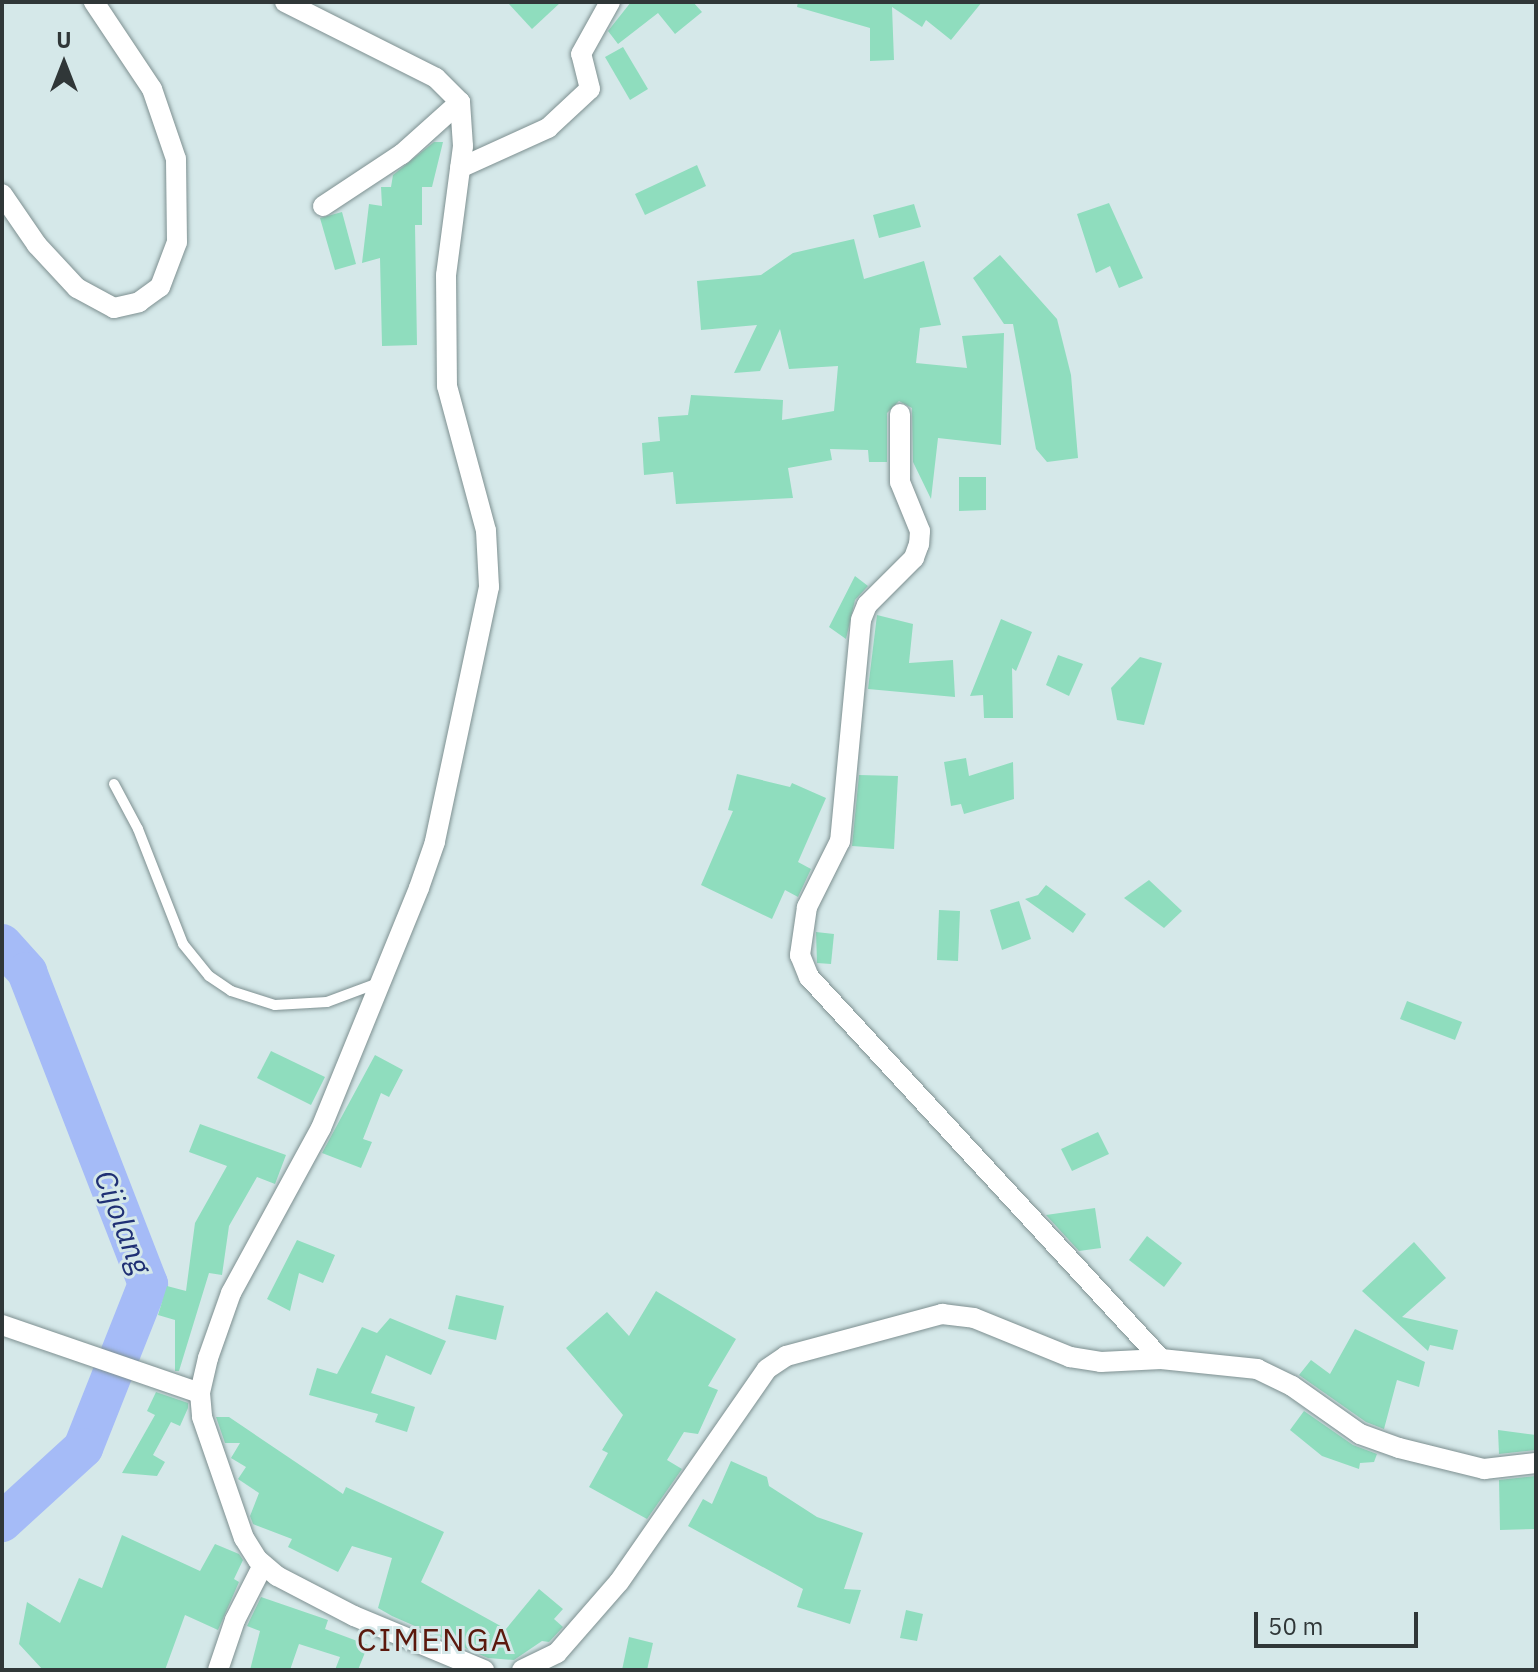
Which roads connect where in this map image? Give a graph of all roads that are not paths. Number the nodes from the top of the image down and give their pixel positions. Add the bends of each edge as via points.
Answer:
1 (94, 2) edge
2 (285, 2) edge
3 (610, 2) edge
4 (460, 102) junction
5 (460, 168) junction
6 (2, 194) edge
7 (323, 206) dead end
8 (900, 414) dead end
9 (114, 784) dead end
10 (383, 981) junction
11 (2, 1325) edge
12 (1161, 1359) junction
13 (200, 1393) junction
14 (1536, 1463) edge
15 (263, 1565) junction
16 (218, 1670) edge
17 (484, 1670) edge
18 (522, 1670) edge

1 - 6 street via 152,89 176,159 177,242 160,287 139,302 114,308 77,288 37,245
2 - 4 street via 436,78
3 - 5 street via 581,54 590,89 560,120
4 - 5 street via 465,123
4 - 7 street via 402,154
5 - 10 street via 446,275 447,386 483,519 489,587 435,842
8 - 12 street via 900,482 920,531 919,544 914,558 867,605 861,620 843,829 836,856 807,907 800,955 809,977
9 - 10 lane via 138,829 183,944 209,976 231,991 275,1005 327,1002
10 - 13 street via 321,1128 231,1293
11 - 13 street
12 - 14 street via 1257,1369 1292,1386 1360,1434 1399,1448 1484,1469
12 - 18 street via 1101,1362 1070,1357 974,1318 942,1314 786,1356 752,1384 673,1503 568,1643 548,1661
13 - 15 street via 202,1417 227,1493 250,1549
15 - 16 street via 235,1620
15 - 17 street via 354,1616

